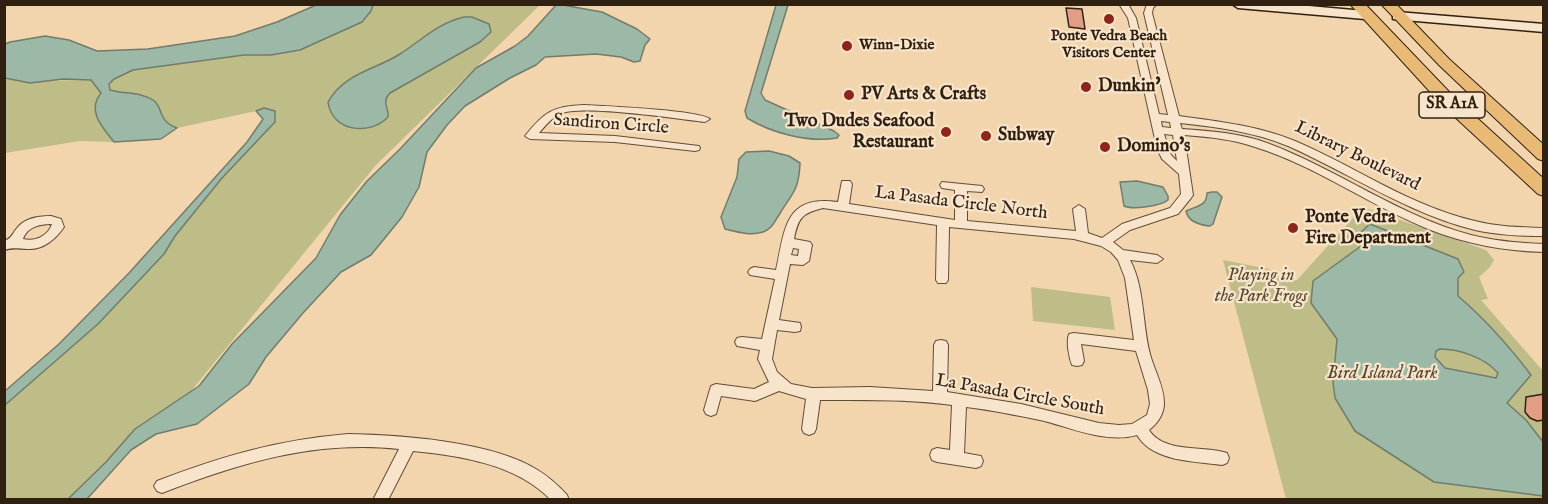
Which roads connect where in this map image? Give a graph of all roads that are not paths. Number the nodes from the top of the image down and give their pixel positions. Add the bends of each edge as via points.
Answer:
1 (1123, 4) edge
2 (1153, 4) edge
3 (1238, 4) edge
4 (1361, 10) edge
5 (1393, 10) edge
6 (1544, 28) edge
7 (1155, 117) junction
8 (705, 118) dead end
9 (1174, 119) junction
10 (1158, 130) junction
11 (1178, 132) junction
12 (695, 148) dead end
13 (1544, 155) edge
14 (1184, 173) junction
15 (846, 184) dead end
16 (1372, 184) junction
17 (946, 185) dead end
18 (961, 187) junction
19 (978, 189) dead end
20 (1544, 190) edge
21 (1363, 194) junction
22 (843, 206) junction
23 (1079, 208) dead end
24 (943, 222) junction
25 (961, 225) junction
26 (1544, 232) edge
27 (1082, 236) junction
28 (17, 241) dead end
29 (1104, 242) junction
30 (787, 243) junction
31 (4, 246) edge
32 (1544, 248) edge
33 (1121, 254) junction
34 (784, 259) junction
35 (1157, 259) dead end
36 (754, 272) dead end
37 (781, 275) junction
38 (942, 280) dead end
39 (771, 324) junction
40 (795, 327) dead end
41 (742, 342) dead end
42 (941, 345) dead end
43 (1142, 346) junction
44 (766, 347) junction
45 (1077, 362) dead end
46 (780, 384) junction
47 (814, 393) junction
48 (940, 398) junction
49 (958, 400) junction
50 (711, 410) dead end
51 (1145, 425) junction
52 (808, 429) dead end
53 (410, 443) junction
54 (937, 455) dead end
55 (957, 458) junction
56 (1222, 458) dead end
57 (976, 461) dead end
58 (162, 486) dead end
59 (380, 500) edge
60 (562, 500) edge

1 - 7 street via 1132,18
2 - 9 street via 1148,13
3 - 4 street
4 - 5 main road
4 - 20 main road, SR A1A via 1449,102
5 - 6 street
5 - 13 main road, SR A1A
7 - 9 street, Library Boulevard
7 - 10 street
8 - 12 street, Sandiron Circle via 568,108 554,113 530,136 615,139
9 - 11 street
9 - 16 street, Library Boulevard via 1266,135
10 - 11 street, Library Boulevard
10 - 14 street via 1166,157
11 - 14 street
11 - 21 street, Library Boulevard via 1228,137 1263,146
14 - 29 street via 1188,186 1183,204 1174,211 1126,227
15 - 22 street
16 - 21 street
16 - 26 street, Library Boulevard via 1407,202 1463,222 1513,232
17 - 18 street
18 - 19 street
18 - 25 street
21 - 32 street, Library Boulevard via 1414,219 1476,240 1510,248
22 - 24 street, La Pasada Circle North
22 - 30 street, La Pasada Circle North via 813,205 804,209 792,222
23 - 27 street
24 - 25 street, La Pasada Circle North
24 - 38 street
25 - 27 street, La Pasada Circle North
27 - 29 street, La Pasada Circle North
28 - 31 street
29 - 33 street, La Pasada Circle North
30 - 34 street
30 - 34 street via 806,245 803,261
33 - 35 street
33 - 43 street via 1131,272
34 - 37 street
36 - 37 street
37 - 39 street
39 - 40 street
39 - 44 street
41 - 44 street
42 - 48 street
43 - 45 street via 1074,338
43 - 51 street via 1157,402 1155,413
44 - 46 street via 767,369
46 - 47 street, La Pasada Circle South via 796,392
46 - 50 street via 755,395 716,390
47 - 48 street, La Pasada Circle South
47 - 52 street
48 - 49 street, La Pasada Circle South
49 - 51 street, La Pasada Circle South via 1111,431
49 - 55 street
51 - 56 street via 1148,441 1166,450
53 - 58 street via 323,440 280,447 234,459
53 - 59 street
53 - 60 street via 511,463 541,478
54 - 55 street
55 - 57 street

